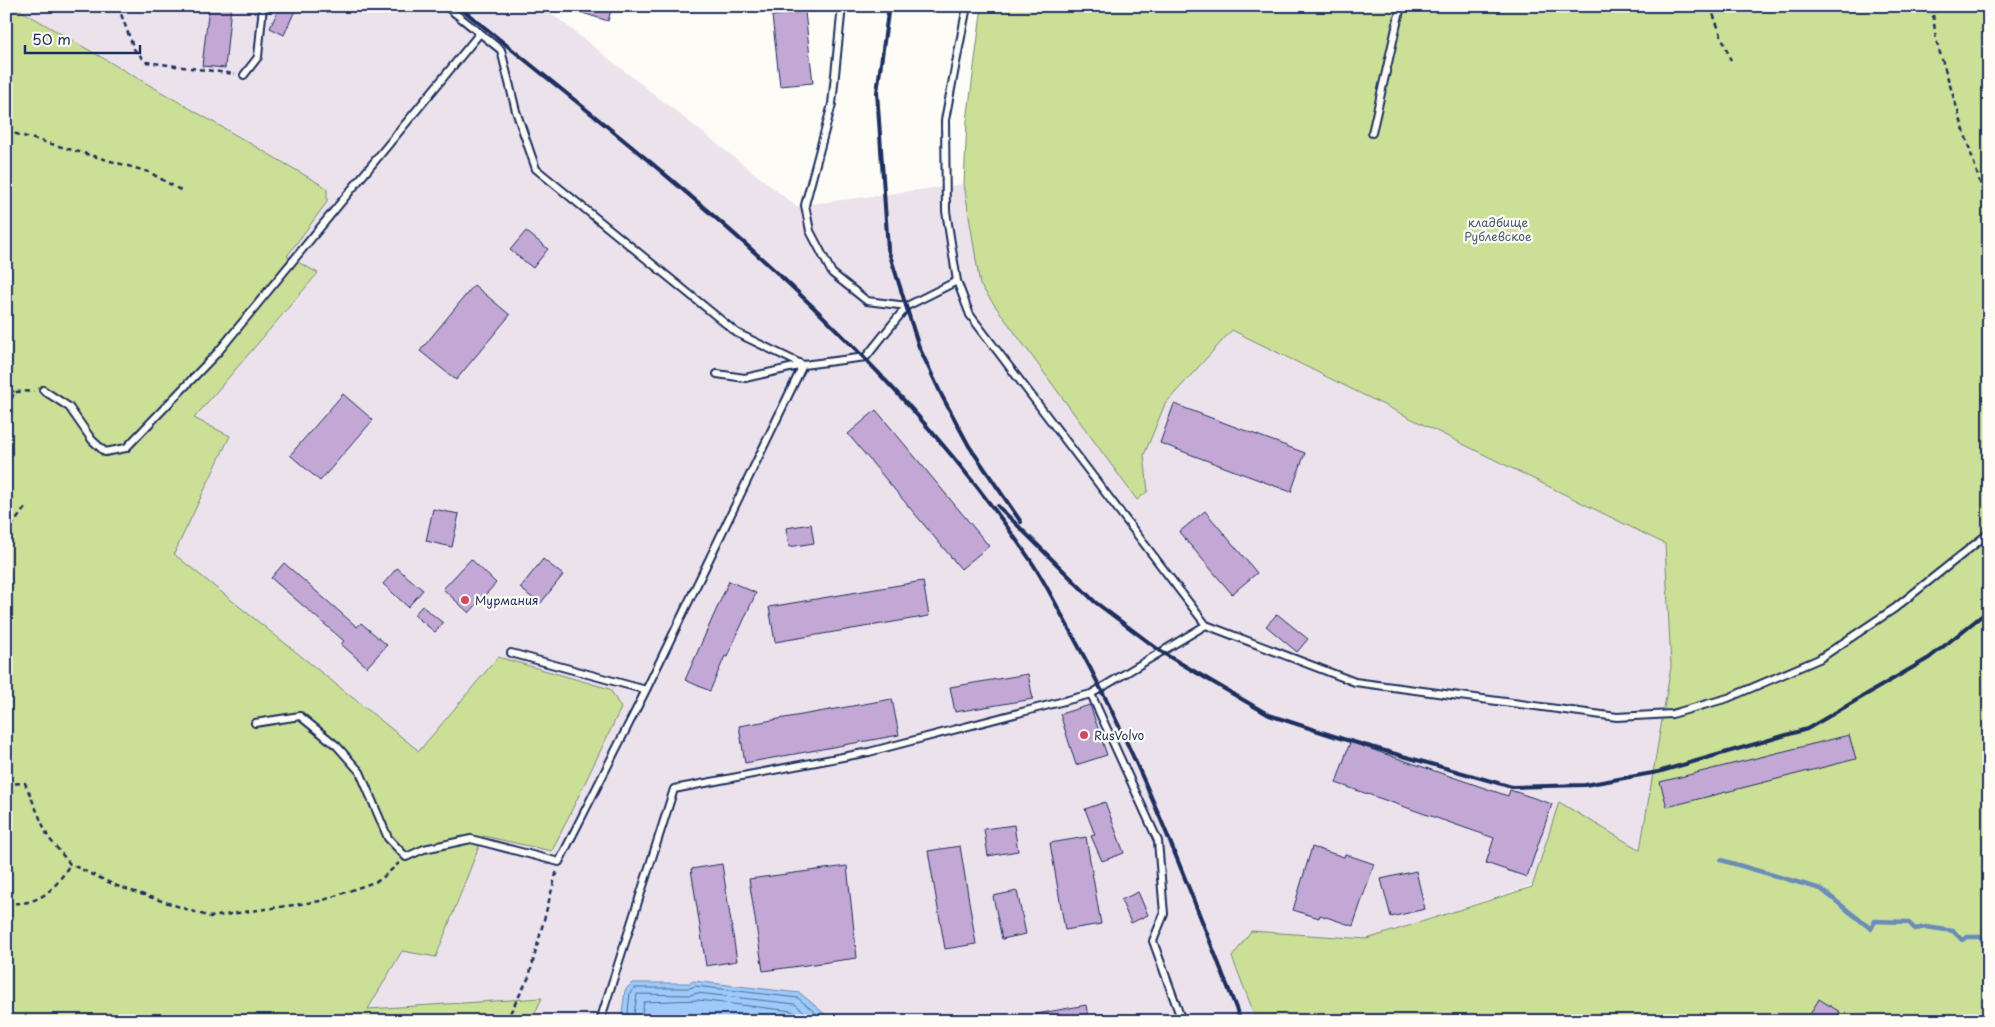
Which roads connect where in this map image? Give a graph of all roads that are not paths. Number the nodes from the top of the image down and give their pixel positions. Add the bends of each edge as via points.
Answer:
1 (263, 6) edge
2 (446, 6) edge
3 (842, 6) edge
4 (967, 6) edge
5 (1401, 6) edge
6 (480, 33) junction
7 (244, 75) road end
8 (1372, 133) dead end
9 (957, 281) junction
10 (908, 306) junction
11 (802, 365) junction
12 (717, 374) dead end
13 (43, 390) road end
14 (1989, 533) edge
15 (1206, 626) junction
16 (510, 653) dead end
17 (646, 690) junction
18 (1091, 694) junction
19 (255, 723) dead end
20 (600, 1021) edge
21 (1182, 1021) edge

1 - 7 lane via 258,57
2 - 6 lane
3 - 10 lane via 832,104 805,205 810,231 832,272 867,301
4 - 9 lane via 945,120 946,211
5 - 8 lane
6 - 11 lane via 501,50 516,111 536,169 737,333
6 - 13 lane via 218,352 126,448 106,452 92,440 69,407
9 - 10 lane
9 - 15 lane via 970,315
10 - 11 lane via 866,357
11 - 12 lane via 745,378
11 - 17 lane
14 - 15 lane via 1895,608 1819,659 1728,698 1672,714 1617,717 1355,682
15 - 18 lane
16 - 17 lane
17 - 19 lane via 559,862 470,839 424,849 406,857 388,838 360,772 337,746 300,716
18 - 20 lane via 869,752 674,789
18 - 21 lane via 1158,841 1164,914 1153,941

